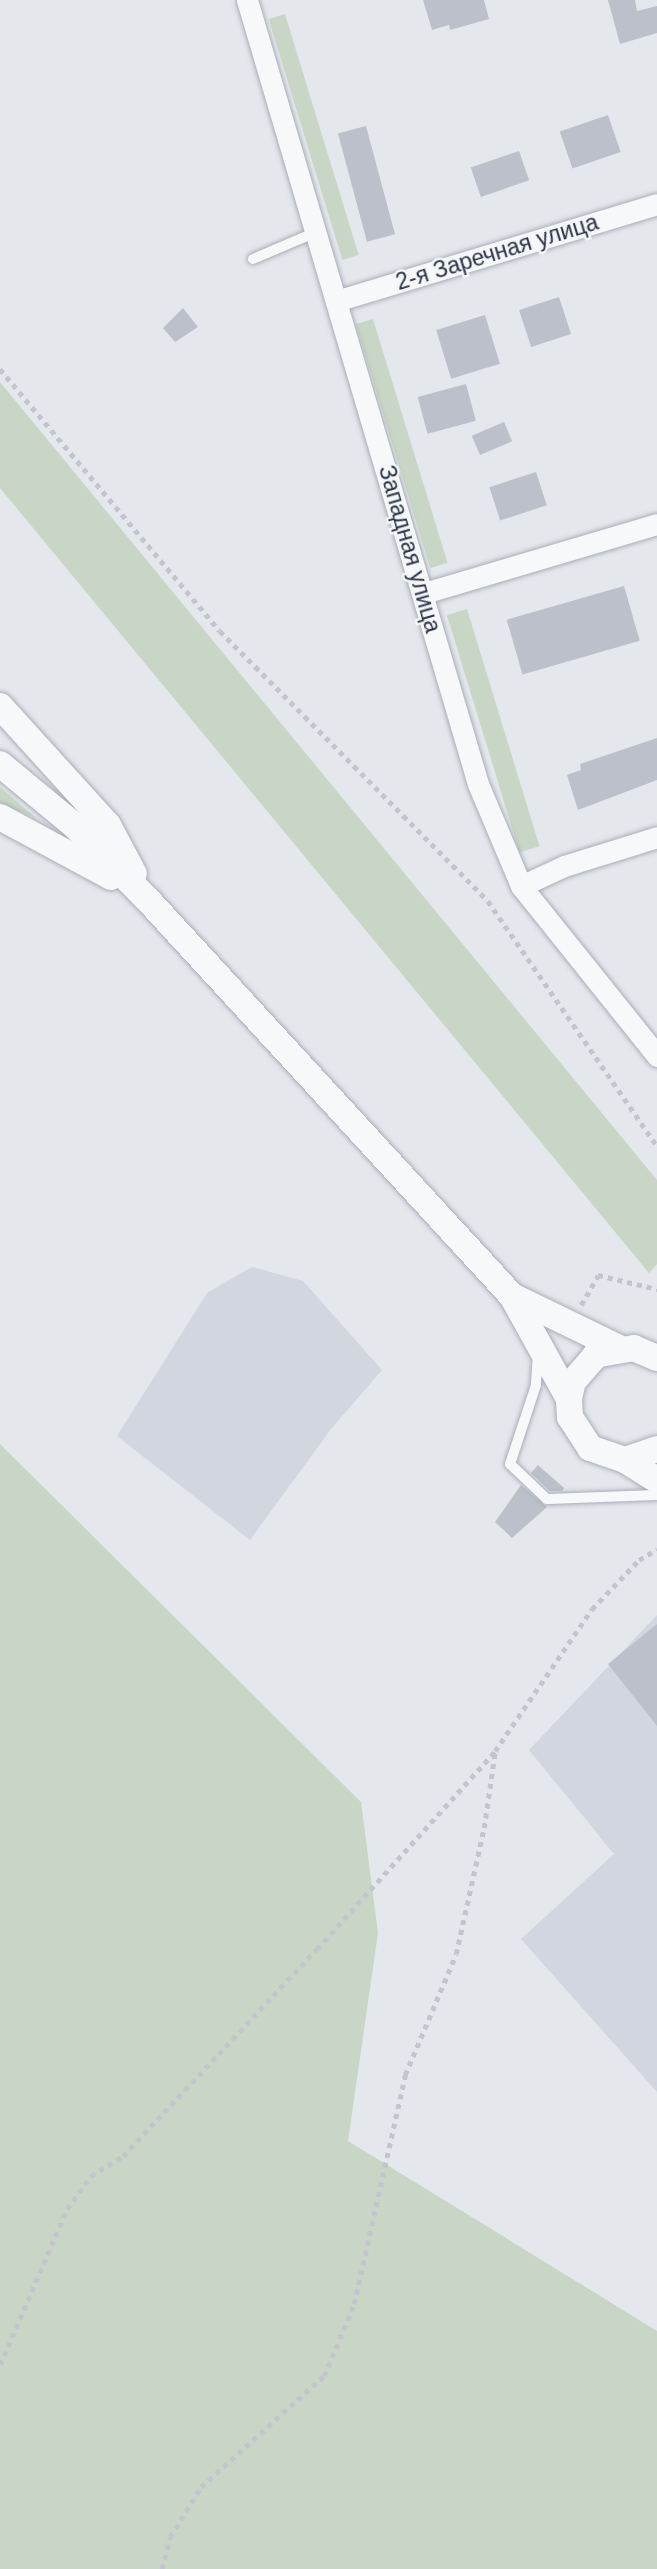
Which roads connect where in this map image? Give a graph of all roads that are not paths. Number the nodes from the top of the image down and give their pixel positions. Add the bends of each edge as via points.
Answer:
1 (247, 0) edge
2 (657, 204) edge
3 (314, 233) junction
4 (253, 259) dead end
5 (336, 301) junction
6 (657, 524) edge
7 (424, 593) junction
8 (0, 706) edge
9 (0, 764) edge
10 (0, 817) edge
11 (657, 837) edge
12 (520, 886) junction
13 (148, 900) junction
14 (657, 1056) edge
15 (512, 1296) junction
16 (538, 1345) junction
17 (620, 1348) junction
18 (655, 1354) edge
19 (569, 1399) junction
20 (657, 1449) edge
21 (625, 1460) junction
22 (657, 1480) edge
23 (657, 1495) edge

1 - 3 street, Западная улица
2 - 5 street, 2-я Заречная улица
3 - 4 lane
3 - 5 street, Западная улица
5 - 7 street, Западная улица
6 - 7 street
7 - 12 street, Западная улица via 478,784
8 - 13 street via 108,825
9 - 13 street via 75,826
10 - 13 street
11 - 12 street via 564,866
12 - 14 street, Западная улица
13 - 15 street
15 - 16 street
15 - 17 street
16 - 19 street
16 - 23 lane via 536,1385 510,1464 547,1499
17 - 18 street
17 - 19 street via 596,1355 584,1366
19 - 21 street via 570,1417 584,1441 607,1457
20 - 21 street
21 - 22 street

